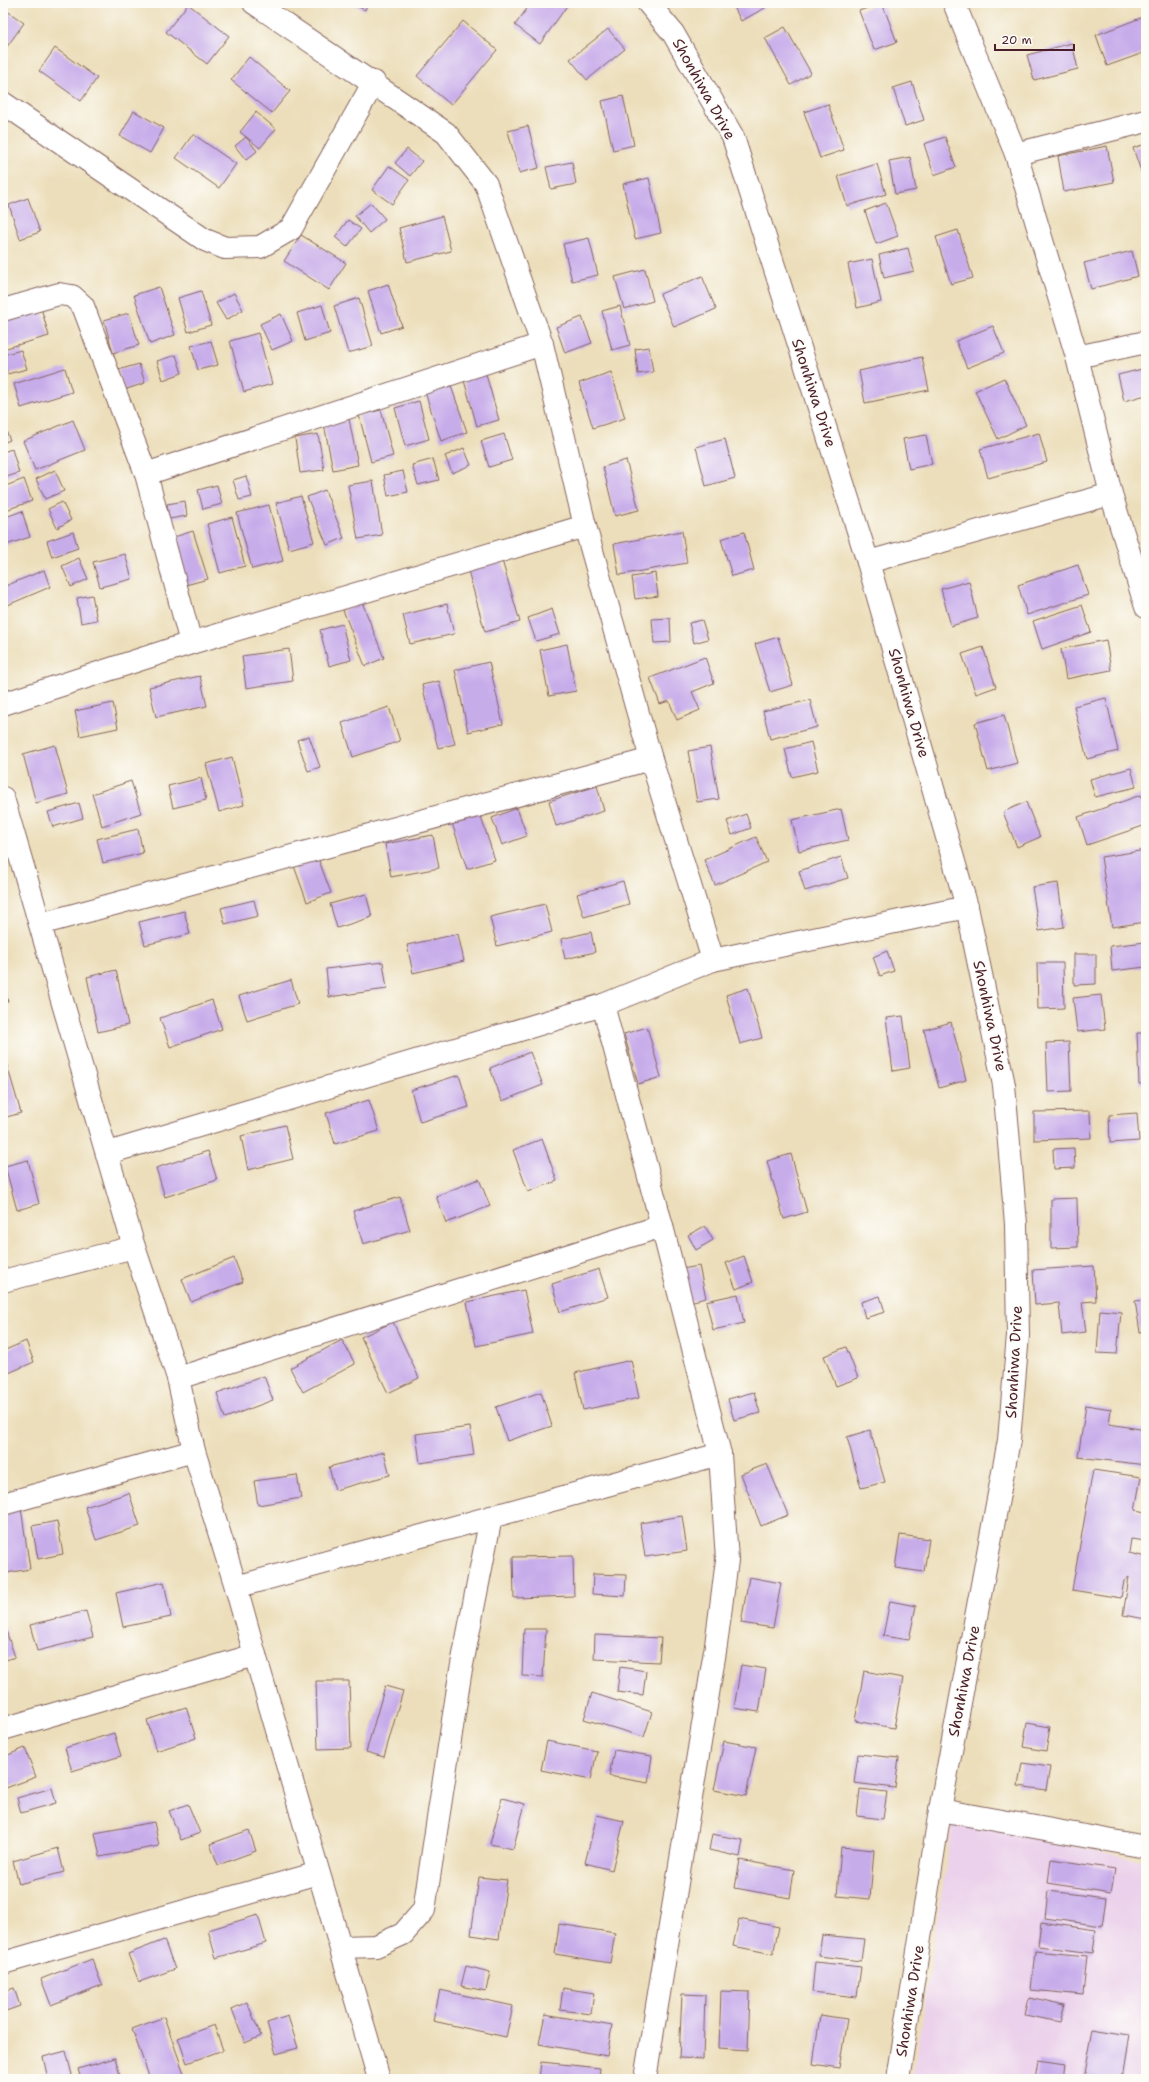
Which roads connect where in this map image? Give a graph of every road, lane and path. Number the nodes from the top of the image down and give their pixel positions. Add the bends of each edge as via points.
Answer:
1 (254, 3) edge
2 (648, 3) edge
3 (954, 3) edge
4 (374, 82) junction
5 (3, 103) edge
6 (1146, 121) edge
7 (1016, 154) junction
8 (3, 310) edge
9 (1146, 342) edge
10 (542, 344) junction
11 (1077, 357) junction
12 (146, 474) junction
13 (1111, 494) junction
14 (584, 526) junction
15 (868, 562) junction
16 (1140, 570) edge
17 (1146, 607) edge
18 (190, 643) junction
19 (3, 704) edge
20 (651, 759) junction
21 (3, 798) edge
22 (967, 907) junction
23 (40, 924) junction
24 (713, 960) junction
25 (603, 1005) junction
26 (108, 1153) junction
27 (662, 1226) junction
28 (134, 1247) junction
29 (3, 1281) edge
30 (178, 1378) junction
31 (194, 1451) junction
32 (720, 1454) junction
33 (3, 1504) edge
34 (491, 1517) junction
35 (236, 1587) junction
36 (255, 1656) junction
37 (3, 1729) edge
38 (940, 1810) junction
39 (1146, 1847) edge
40 (318, 1873) junction
41 (341, 1947) junction
42 (3, 1963) edge
43 (373, 2078) edge
44 (645, 2079) edge
45 (898, 2079) edge

1 - 4 street
2 - 15 street, Shonhiwa Drive via 673,33 733,137
3 - 7 street
4 - 5 street via 291,229 260,247 225,248 205,240
4 - 10 street via 446,133 486,184
6 - 7 street
7 - 11 street
8 - 12 street via 59,294 72,296 82,306
9 - 11 street
10 - 12 street
10 - 14 street
11 - 13 street
12 - 18 street
13 - 15 street
13 - 16 street
14 - 18 street
14 - 20 street
15 - 22 street, Shonhiwa Drive
16 - 17 street
18 - 19 street
20 - 23 street
20 - 24 street
21 - 23 street
22 - 24 street
22 - 38 street, Shonhiwa Drive via 1004,1085 1016,1224 1018,1335 1009,1440
23 - 26 street
24 - 25 street
25 - 26 street
25 - 27 street
26 - 28 street
27 - 30 street
27 - 32 street
28 - 29 street
28 - 30 street
30 - 31 street
31 - 33 street
31 - 35 street
32 - 34 street
32 - 44 street via 726,1568 716,1645
34 - 35 street
34 - 41 street via 460,1675 424,1910 403,1934 376,1946
35 - 36 street
36 - 37 street
36 - 40 street
38 - 39 street
38 - 45 street, Shonhiwa Drive
40 - 41 street
40 - 42 street
41 - 43 street

